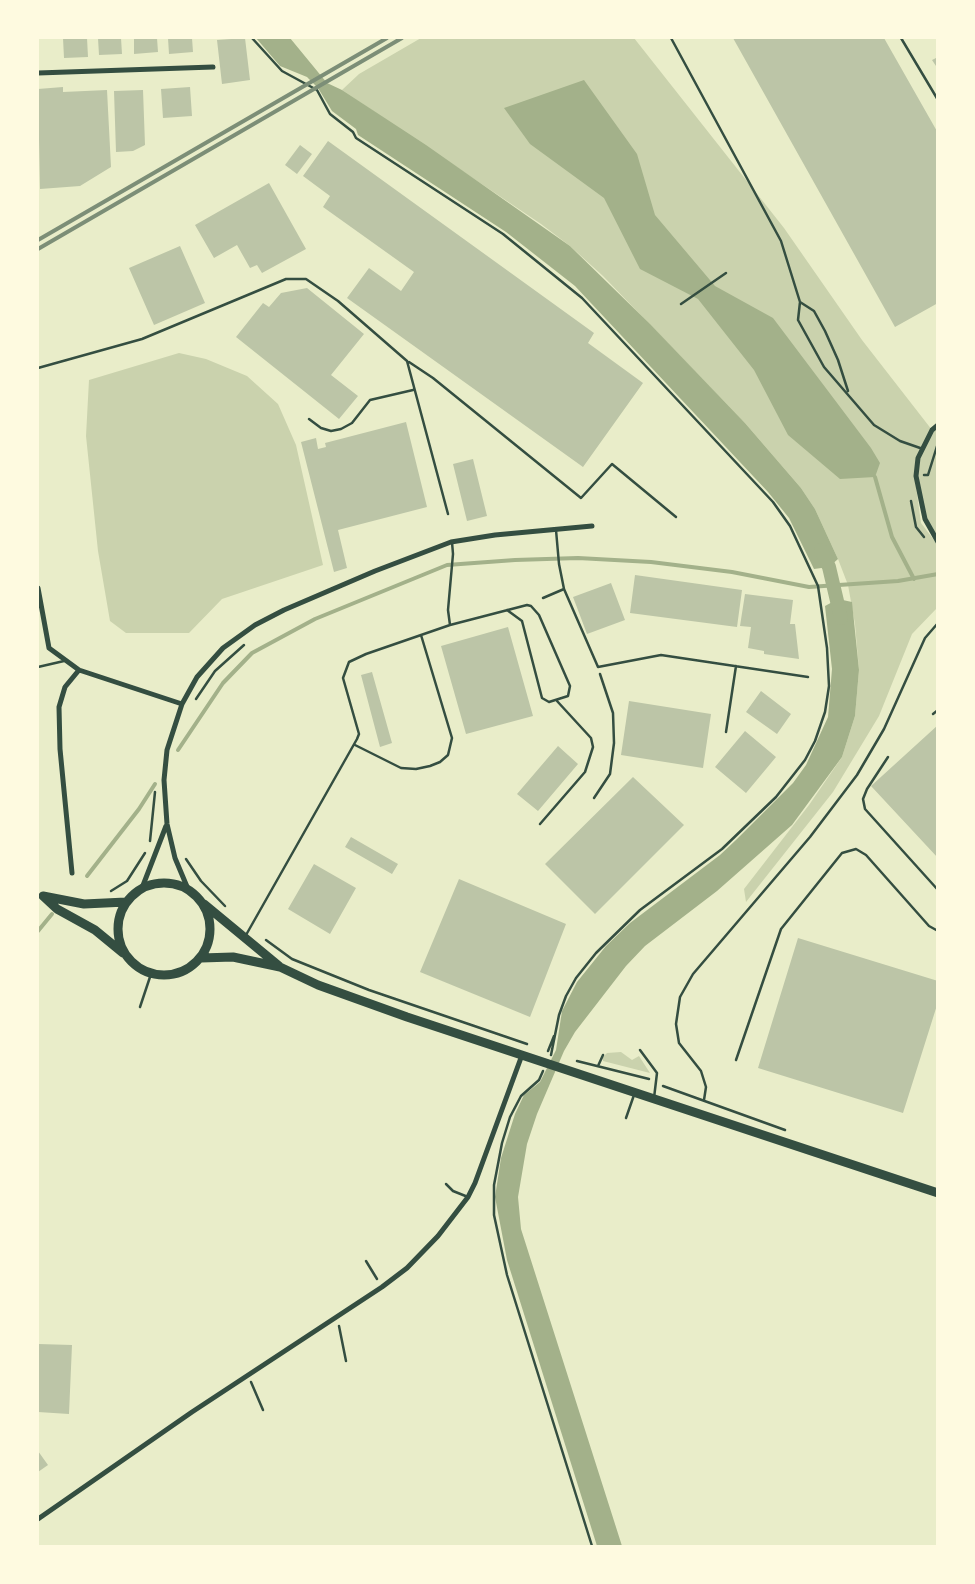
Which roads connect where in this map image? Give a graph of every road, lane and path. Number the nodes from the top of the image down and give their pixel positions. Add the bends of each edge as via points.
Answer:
1 (252, 38) edge
2 (671, 38) edge
3 (902, 38) edge
4 (213, 67) dead end
5 (38, 74) edge
6 (938, 100) edge
7 (726, 273) dead end
8 (800, 302) junction
9 (681, 304) dead end
10 (407, 361) junction
11 (38, 368) edge
12 (414, 390) junction
13 (849, 394) junction
14 (309, 419) dead end
15 (938, 425) edge
16 (938, 443) edge
17 (923, 448) junction
18 (916, 476) junction
19 (448, 514) dead end
20 (676, 517) dead end
21 (592, 526) dead end
22 (556, 530) junction
23 (452, 542) junction
24 (938, 542) edge
25 (38, 588) edge
26 (564, 589) junction
27 (543, 598) dead end
28 (507, 610) junction
29 (938, 623) edge
30 (450, 625) junction
31 (421, 635) junction
32 (244, 645) dead end
33 (65, 660) junction
34 (736, 666) junction
35 (598, 667) junction
36 (38, 668) edge
37 (79, 670) junction
38 (808, 677) dead end
39 (557, 701) junction
40 (194, 702) dead end
41 (182, 704) junction
42 (938, 710) edge
43 (933, 714) dead end
44 (726, 732) dead end
45 (355, 745) junction
46 (888, 757) dead end
47 (155, 784) dead end
48 (594, 798) dead end
49 (166, 824) junction
50 (540, 824) dead end
51 (183, 855) dead end
52 (72, 873) dead end
53 (202, 881) dead end
54 (142, 888) junction
55 (188, 889) junction
56 (938, 890) edge
57 (109, 893) dead end
58 (40, 895) edge
59 (126, 902) junction
60 (202, 902) junction
61 (938, 931) edge
62 (245, 936) junction
63 (125, 955) junction
64 (200, 958) junction
65 (280, 967) junction
66 (312, 967) dead end
67 (151, 974) junction
68 (140, 1007) dead end
69 (555, 1033) junction
70 (531, 1046) dead end
71 (640, 1050) dead end
72 (548, 1051) dead end
73 (603, 1054) dead end
74 (522, 1055) junction
75 (550, 1058) dead end
76 (573, 1060) dead end
77 (736, 1060) dead end
78 (542, 1063) junction
79 (598, 1066) junction
80 (657, 1082) junction
81 (635, 1093) junction
82 (654, 1099) junction
83 (704, 1100) junction
84 (626, 1118) dead end
85 (793, 1133) dead end
86 (446, 1184) dead end
87 (938, 1193) edge
88 (468, 1197) junction
89 (366, 1261) dead end
90 (382, 1287) junction
91 (335, 1318) junction
92 (346, 1361) dead end
93 (248, 1376) junction
94 (263, 1410) dead end
95 (38, 1519) edge
96 (592, 1546) edge

1 - 69 path via 282,71 317,90 330,114 356,138 503,234 582,298 773,502 790,526 818,586 828,648 829,686 825,712 805,760 776,797 722,849 640,910 596,953 566,996
2 - 8 lane via 781,241
3 - 6 lane
4 - 5 street
7 - 9 path
8 - 13 lane via 814,311 825,331
8 - 13 lane via 798,320 824,367
10 - 11 lane via 338,301 306,279 296,278 276,283 142,339
10 - 12 lane
10 - 20 lane via 581,498 612,464
12 - 14 lane via 370,400 352,422 341,429 321,428
12 - 19 lane
13 - 17 lane via 874,425 900,441
15 - 17 street
16 - 18 path via 928,475
17 - 18 street
18 - 24 street via 925,519
21 - 22 street
22 - 23 street
22 - 26 lane
23 - 30 lane
23 - 41 street via 337,586 255,625 223,648 197,677
25 - 33 street via 49,648
26 - 27 lane
26 - 35 lane
28 - 30 lane
28 - 39 lane via 522,621 542,698 549,702
28 - 39 lane via 532,606 539,615 570,686 568,696
29 - 83 path via 925,638 884,729 857,775 810,837 693,974 680,997 676,1024 679,1043 701,1071 706,1087
30 - 31 lane
31 - 45 lane via 349,662 343,678 359,734
31 - 45 lane via 452,738 448,755 430,766 401,768
32 - 40 path via 215,672
33 - 36 lane
33 - 37 street
34 - 35 lane via 661,655
34 - 38 lane
34 - 44 lane
35 - 48 path via 612,712 614,743 610,774
37 - 41 street
37 - 52 street via 65,687 59,707
39 - 50 lane via 592,738 593,747 585,772
41 - 49 street via 167,750 164,780
42 - 43 lane
45 - 62 lane
46 - 56 lane via 867,789 863,799 865,808
47 - 57 path via 153,823 145,853 127,881
49 - 54 street
49 - 55 street
51 - 53 path
54 - 55 highway via 157,883
54 - 59 highway
55 - 60 highway
58 - 59 highway via 84,904
58 - 63 highway via 57,909 95,930
59 - 63 highway via 117,928
60 - 62 highway
60 - 64 highway via 210,930 208,945
61 - 77 lane via 929,926 866,855 856,850 842,853 781,929
62 - 65 highway
63 - 67 highway
64 - 65 highway via 233,956
64 - 67 highway via 178,973 165,976
65 - 74 highway via 318,985
66 - 70 path
67 - 68 lane
69 - 72 path
69 - 75 path
71 - 80 lane via 657,1073
73 - 79 path
74 - 78 highway
74 - 88 street via 484,1164
76 - 79 path
78 - 81 highway
78 - 96 path via 539,1080 521,1096 510,1117 494,1185 494,1214 507,1275
79 - 80 path
80 - 82 lane
80 - 83 path
81 - 82 highway
81 - 84 lane
82 - 87 highway
83 - 85 path
86 - 88 lane
88 - 90 street via 438,1236 407,1268
89 - 90 path
90 - 91 street
91 - 92 path
91 - 93 street
93 - 94 path
93 - 95 street

